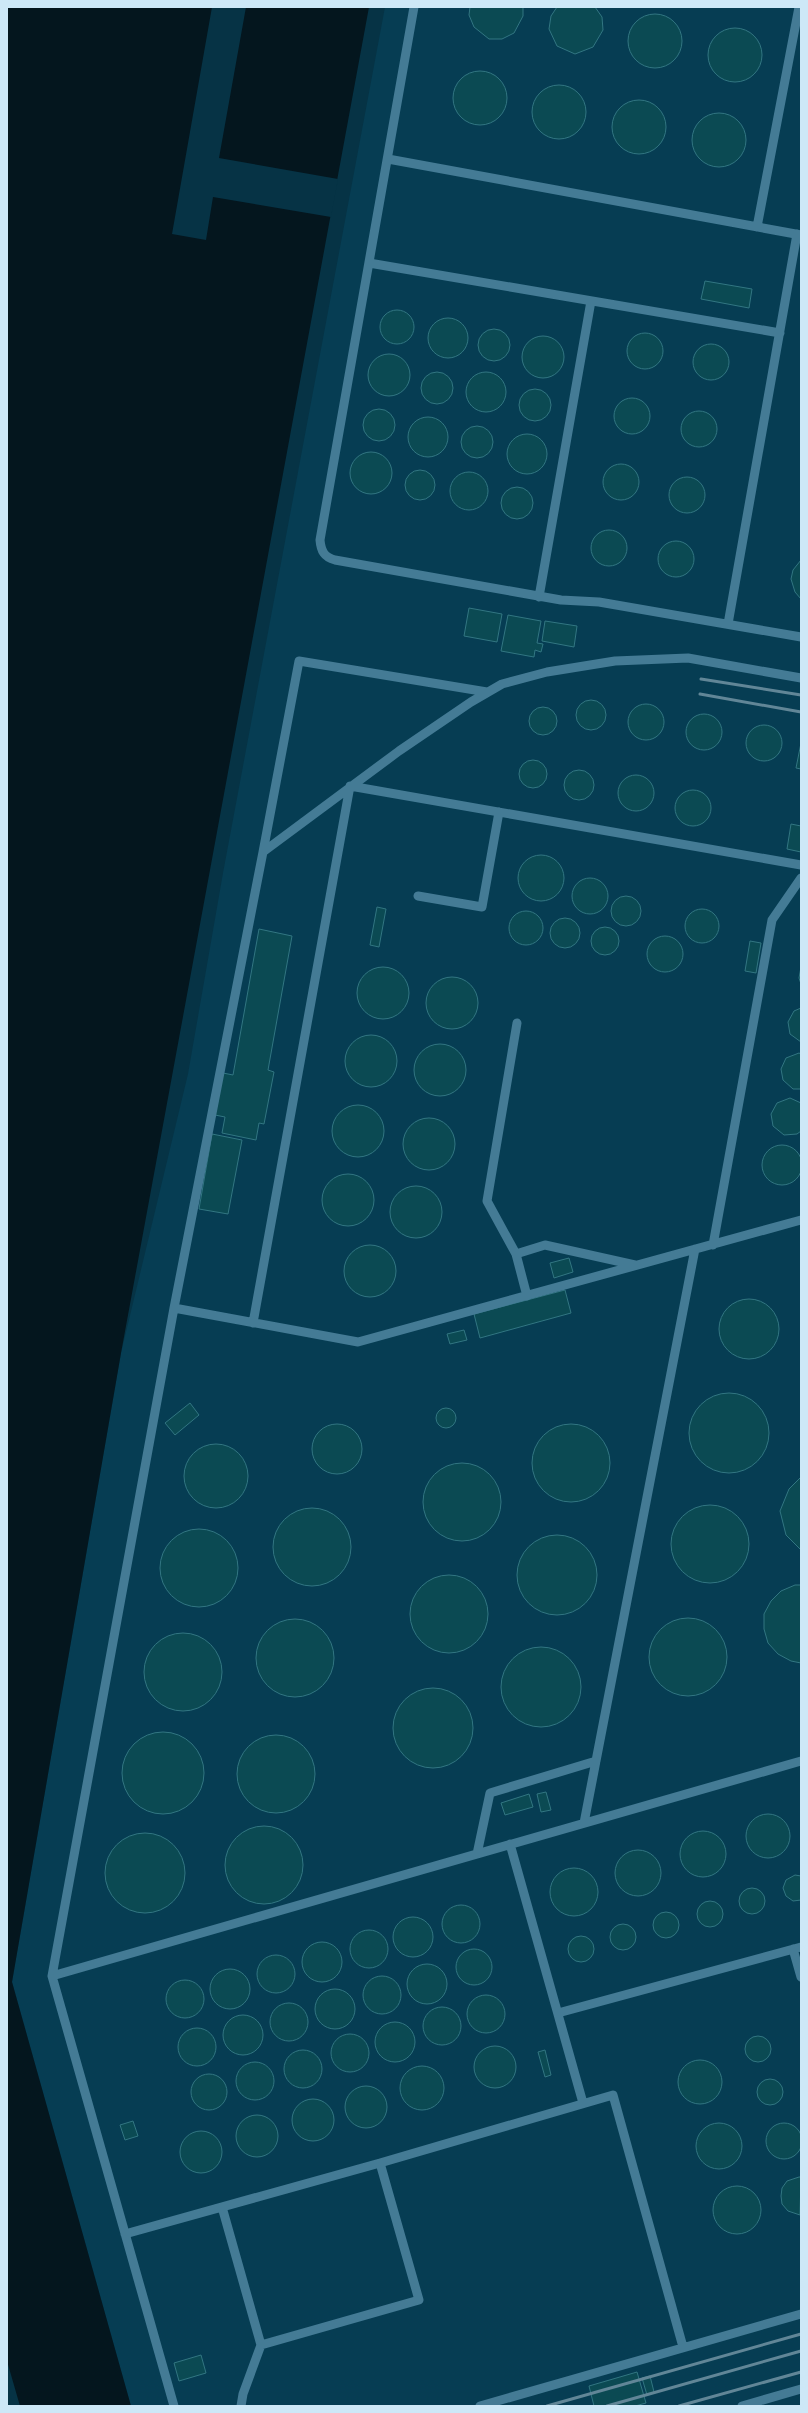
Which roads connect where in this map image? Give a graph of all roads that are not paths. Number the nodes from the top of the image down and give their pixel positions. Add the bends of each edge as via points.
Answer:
1 (414, 7) edge
2 (799, 7) edge
3 (388, 158) junction
4 (756, 227) junction
5 (799, 234) edge
6 (369, 263) junction
7 (592, 301) junction
8 (780, 333) junction
9 (539, 597) junction
10 (728, 624) junction
11 (801, 637) edge
12 (801, 678) edge
13 (487, 692) junction
14 (350, 786) junction
15 (499, 812) junction
16 (263, 852) junction
17 (801, 865) edge
18 (801, 878) edge
19 (418, 896) dead end
20 (517, 1023) dead end
21 (801, 1220) edge
22 (713, 1245) junction
23 (695, 1249) junction
24 (516, 1254) junction
25 (637, 1266) junction
26 (527, 1296) junction
27 (174, 1308) junction
28 (253, 1323) junction
29 (596, 1761) junction
30 (801, 1761) edge
31 (584, 1823) junction
32 (510, 1844) junction
33 (477, 1854) junction
34 (797, 1948) edge
35 (52, 1976) junction
36 (801, 1977) edge
37 (558, 2013) junction
38 (583, 2103) junction
39 (380, 2163) junction
40 (222, 2207) junction
41 (125, 2234) junction
42 (801, 2314) edge
43 (261, 2344) junction
44 (683, 2347) junction
45 (801, 2389) edge
46 (174, 2406) edge
47 (241, 2406) edge
48 (480, 2406) edge
49 (742, 2406) edge

1 - 3 lane
2 - 4 lane
3 - 4 lane
3 - 6 lane
4 - 5 lane
5 - 8 lane
6 - 7 lane
6 - 9 lane via 320,540 323,553 327,558 335,560
7 - 8 lane
7 - 9 lane
8 - 10 lane
9 - 10 lane via 599,602
10 - 11 lane
12 - 13 lane via 688,658 615,662 547,672 502,684
13 - 14 lane
13 - 16 lane via 299,661
14 - 15 lane
14 - 16 lane
14 - 28 lane
15 - 17 lane
15 - 19 lane via 482,907
16 - 27 lane
18 - 22 lane via 772,920
20 - 24 lane via 487,1192 491,1210
21 - 22 lane
22 - 23 lane
23 - 25 lane
23 - 29 lane
24 - 25 lane via 545,1245
24 - 26 lane
25 - 26 lane
26 - 28 lane via 358,1342
27 - 28 lane
27 - 35 lane
29 - 31 lane
29 - 33 lane via 490,1793
30 - 31 lane
31 - 32 lane
32 - 33 lane
32 - 37 lane
33 - 35 lane
34 - 36 lane
34 - 37 lane
35 - 41 lane
37 - 38 lane
38 - 39 lane
38 - 44 lane via 612,2095
39 - 40 lane
39 - 43 lane via 419,2300
40 - 41 lane
40 - 43 lane
41 - 46 lane
42 - 44 lane
43 - 47 lane
44 - 48 lane
45 - 49 lane

